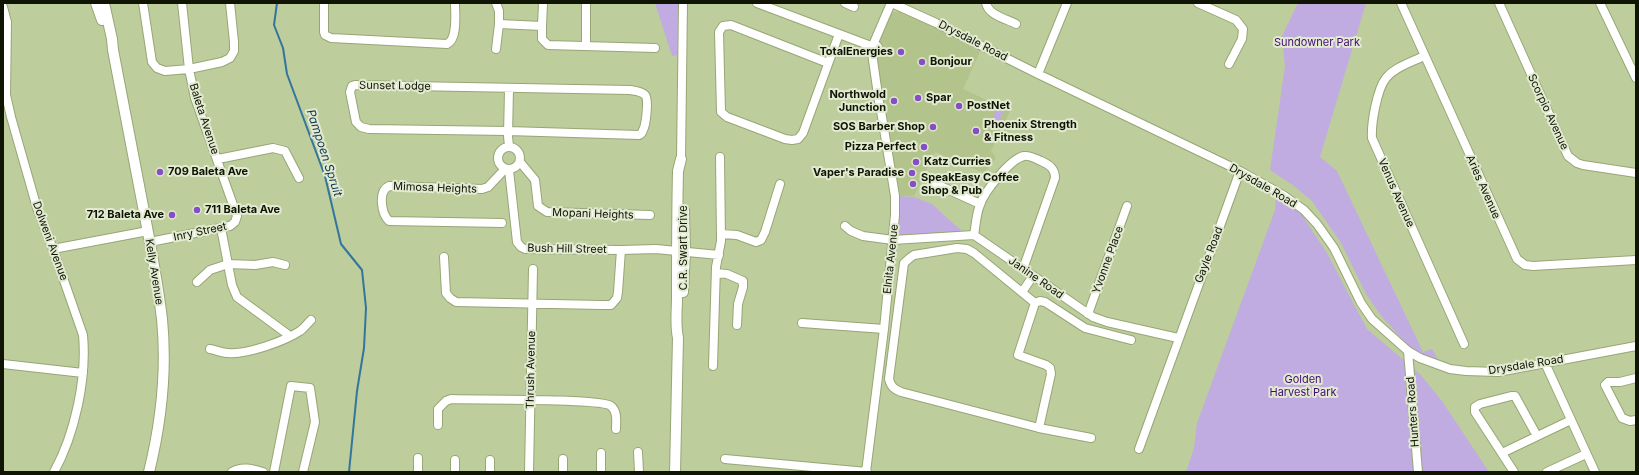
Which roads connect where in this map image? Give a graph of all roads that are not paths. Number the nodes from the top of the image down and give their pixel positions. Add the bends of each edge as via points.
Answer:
1 (96, 3) edge
2 (104, 3) edge
3 (142, 3) edge
4 (182, 3) edge
5 (230, 3) edge
6 (324, 3) edge
7 (455, 3) edge
8 (496, 3) edge
9 (543, 3) edge
10 (586, 3) edge
11 (683, 3) edge
12 (845, 3) edge
13 (986, 3) edge
14 (1067, 3) edge
15 (1199, 3) edge
16 (1401, 3) edge
17 (1498, 3) edge
18 (1600, 3) edge
19 (760, 4) edge
20 (908, 6) edge
21 (3, 7) edge
22 (854, 7) dead end
23 (499, 24) junction
24 (1016, 24) dead end
25 (542, 26) junction
26 (839, 34) junction
27 (586, 46) junction
28 (655, 48) dead end
29 (872, 48) junction
30 (496, 49) dead end
31 (113, 50) junction
32 (1424, 56) junction
33 (828, 63) junction
34 (1229, 64) dead end
35 (189, 69) junction
36 (1038, 74) junction
37 (1636, 78) edge
38 (509, 89) junction
39 (508, 131) junction
40 (510, 147) junction
41 (720, 157) dead end
42 (218, 159) junction
43 (680, 159) joint
44 (520, 162) junction
45 (507, 169) junction
46 (1240, 172) junction
47 (1636, 173) edge
48 (299, 178) dead end
49 (780, 184) dead end
50 (936, 184) dead end
51 (980, 204) junction
52 (1127, 206) dead end
53 (235, 210) joint
54 (650, 215) dead end
55 (502, 223) dead end
56 (845, 226) dead end
57 (221, 228) junction
58 (148, 231) junction
59 (721, 234) junction
60 (974, 235) junction
61 (893, 240) junction
62 (150, 242) junction
63 (53, 249) junction
64 (621, 250) junction
65 (681, 252) junction
66 (719, 255) junction
67 (444, 257) dead end
68 (1636, 260) edge
69 (228, 264) junction
70 (285, 265) dead end
71 (533, 269) dead end
72 (1023, 269) junction
73 (716, 272) junction
74 (1033, 276) junction
75 (197, 282) dead end
76 (1022, 292) junction
77 (1035, 303) junction
78 (532, 304) junction
79 (1088, 314) junction
80 (311, 320) dead end
81 (802, 323) dead end
82 (737, 325) dead end
83 (884, 329) junction
84 (290, 336) junction
85 (1178, 338) junction
86 (1131, 340) dead end
87 (1464, 344) dead end
88 (1636, 346) edge
89 (210, 348) dead end
90 (1408, 351) junction
91 (3, 364) edge
92 (1545, 364) junction
93 (713, 366) dead end
94 (83, 373) junction
95 (1636, 378) edge
96 (530, 400) junction
97 (1571, 420) junction
98 (1636, 420) edge
99 (438, 425) dead end
100 (1039, 428) junction
101 (616, 429) dead end
102 (1537, 436) junction
103 (1091, 438) dead end
104 (1139, 449) dead end
105 (638, 452) dead end
106 (601, 453) dead end
107 (1502, 453) junction
108 (1586, 454) junction
109 (418, 458) dead end
110 (725, 459) dead end
111 (455, 460) dead end
112 (490, 460) dead end
113 (563, 460) dead end
114 (54, 472) edge
115 (149, 472) edge
116 (232, 472) edge
117 (263, 472) edge
118 (274, 472) edge
119 (303, 472) edge
120 (418, 472) edge
121 (455, 472) edge
122 (490, 472) edge
123 (529, 472) edge
124 (563, 472) edge
125 (601, 472) edge
126 (639, 472) edge
127 (675, 472) edge
128 (866, 472) edge
129 (1418, 472) edge
130 (1514, 472) edge
131 (1547, 472) edge
132 (1595, 472) edge

1 - 31 street, Kelly Avenue
2 - 31 street, Kelly Avenue
3 - 35 street via 154,65 165,71
4 - 35 street, Baleta Avenue
5 - 35 street via 234,42 234,51 230,58
6 - 7 street via 324,32 331,38 447,44 454,36
8 - 23 street
9 - 25 street
10 - 27 street
11 - 43 street, C.R. Swart Drive
12 - 22 street
13 - 24 street via 994,13
14 - 36 street
15 - 34 street via 1236,20 1243,28 1242,39
16 - 32 street, Aries Avenue
17 - 47 street, Scorpio Avenue via 1568,156 1583,166
18 - 37 street
19 - 26 street
20 - 29 street, Drysdale Road via 891,3
20 - 36 street, Drysdale Road
21 - 63 street, Dolweni Avenue via 7,22 6,95 37,208
23 - 25 street
23 - 30 street
25 - 27 street via 542,39 548,45
26 - 29 street
26 - 33 street
27 - 28 street
29 - 61 street, Elnita Avenue via 879,102 875,107 880,111 895,196
31 - 58 street, Kelly Avenue
32 - 68 street, Aries Avenue via 1517,259 1525,265 1533,266
32 - 87 street, Venus Avenue via 1394,71 1382,83 1372,138
33 - 33 street via 803,134 798,139 785,139 727,117 721,112 719,32 723,26 731,25
35 - 42 street, Baleta Avenue via 195,98
36 - 46 street, Drysdale Road
38 - 39 street
38 - 39 street, Sunset Lodge via 630,90 640,92 647,98 644,130 639,135
38 - 39 street, Sunset Lodge via 355,85 350,92 356,122 369,129
39 - 40 street
40 - 44 street via 519,152
40 - 45 street via 502,150 498,156 499,164
41 - 59 street
42 - 48 street via 273,148 280,149 285,151
42 - 53 street, Baleta Avenue
43 - 65 street, C.R. Swart Drive via 678,171
44 - 45 street via 516,168
44 - 54 street, Mopani Heights via 535,180 538,206 547,212
45 - 55 street, Mimosa Heights via 488,187 482,189 389,186 384,190 383,196 384,212 389,220
45 - 64 street, Bush Hill Street via 517,242 521,247
46 - 85 street, Gayle Road
46 - 90 street, Drysdale Road via 1283,194 1304,210 1334,248 1361,303 1372,319
49 - 59 street via 761,240 756,242 737,235
50 - 51 street
51 - 60 street
51 - 72 street via 996,178 1022,156 1030,156 1048,164 1055,172
52 - 79 street, Yvonne Place
53 - 57 street, Inry Street via 235,222
56 - 61 street via 864,236
57 - 62 street, Inry Street
57 - 69 street
58 - 62 street, Kelly Avenue
58 - 63 street
59 - 66 street
60 - 61 street
60 - 72 street, Janine Road
61 - 83 street, Elnita Avenue
62 - 115 street, Kelly Avenue via 161,313 163,347 160,416
63 - 94 street, Dolweni Avenue via 83,335
64 - 65 street, Bush Hill Street via 656,249
64 - 78 street via 617,298 611,305
65 - 66 street, Bush Hill Street
65 - 127 street, C.R. Swart Drive via 676,325 678,338
66 - 73 street
67 - 78 street via 446,292 453,300 460,303
69 - 70 street via 255,265 273,262
69 - 75 street via 210,270
69 - 84 street via 236,297
71 - 78 street, Thrush Avenue
72 - 74 street, Janine Road
73 - 82 street via 743,281
73 - 93 street
74 - 76 street
74 - 79 street, Janine Road
76 - 77 street
76 - 100 street via 968,249 957,248 911,257 904,263 903,268 889,379 892,387 900,392
77 - 86 street via 1045,302 1090,330
77 - 100 street via 1018,355 1046,365 1051,371
78 - 96 street, Thrush Avenue
79 - 85 street, Janine Road via 1107,322
80 - 84 street via 303,329
81 - 83 street
83 - 128 street, Elnita Avenue
84 - 89 street via 239,353 228,354
85 - 104 street, Gayle Road via 1176,350
88 - 92 street, Drysdale Road
90 - 92 street, Drysdale Road via 1443,366 1466,371 1498,372
90 - 129 street, Hunters Road
91 - 94 street
92 - 97 street
94 - 114 street, Dolweni Avenue via 70,435
95 - 98 street via 1608,382 1605,385 1622,418
96 - 99 street via 451,399 438,409
96 - 101 street via 606,403 614,409
96 - 123 street, Thrush Avenue
97 - 102 street
97 - 108 street
100 - 103 street
102 - 107 street
102 - 107 street via 1516,396 1480,404 1476,407 1476,412
105 - 126 street
106 - 125 street
107 - 130 street
108 - 131 street
108 - 132 street
109 - 120 street
110 - 128 street
111 - 121 street
112 - 122 street
113 - 124 street
116 - 117 street via 249,468
118 - 119 street via 291,386 310,388 315,422

